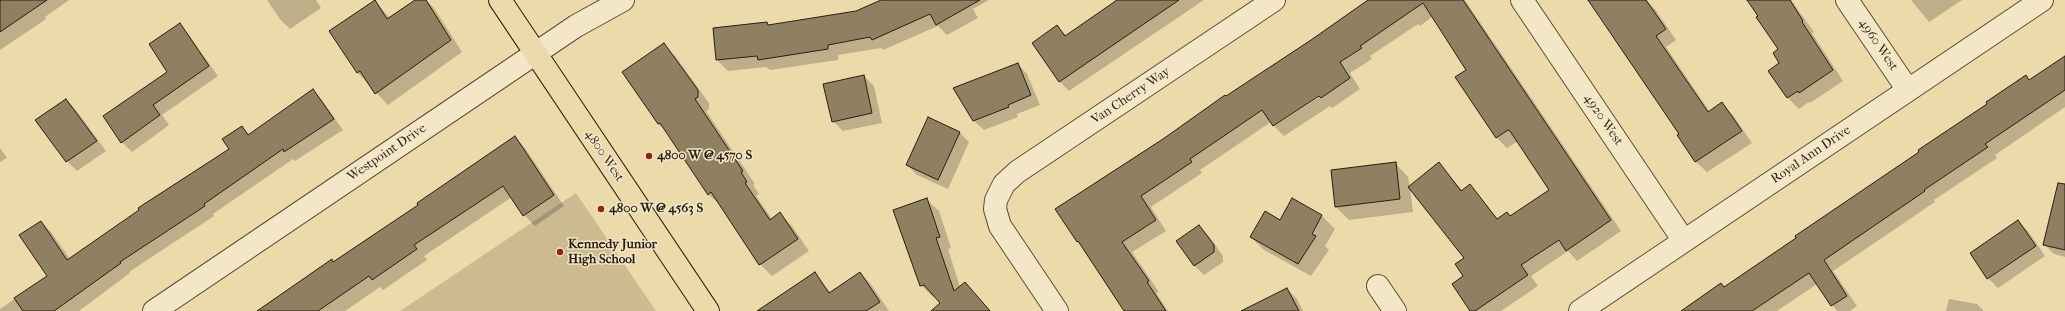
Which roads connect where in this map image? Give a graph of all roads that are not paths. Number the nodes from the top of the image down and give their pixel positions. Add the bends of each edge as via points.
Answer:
1 (500, 0) edge
2 (623, 0) edge
3 (1274, 0) edge
4 (1522, 0) edge
5 (1847, 0) edge
6 (2042, 0) edge
7 (536, 53) junction
8 (1908, 90) junction
9 (1684, 241) junction
10 (1378, 286) dead end
11 (154, 311) edge
12 (708, 311) edge
13 (1057, 311) edge
14 (1395, 311) edge
15 (1580, 311) edge

1 - 7 main road, 4800 West
2 - 7 street, Westpoint Drive via 576,26
3 - 13 street, Van Cherry Way via 1017,172 1004,184 995,208 1000,226
4 - 9 street, 4920 West
5 - 8 street, 4960 West
6 - 8 street, Royal Ann Drive
7 - 11 street, Westpoint Drive
7 - 12 main road, 4800 West
8 - 9 street, Royal Ann Drive
9 - 15 street, Royal Ann Drive
10 - 14 street

